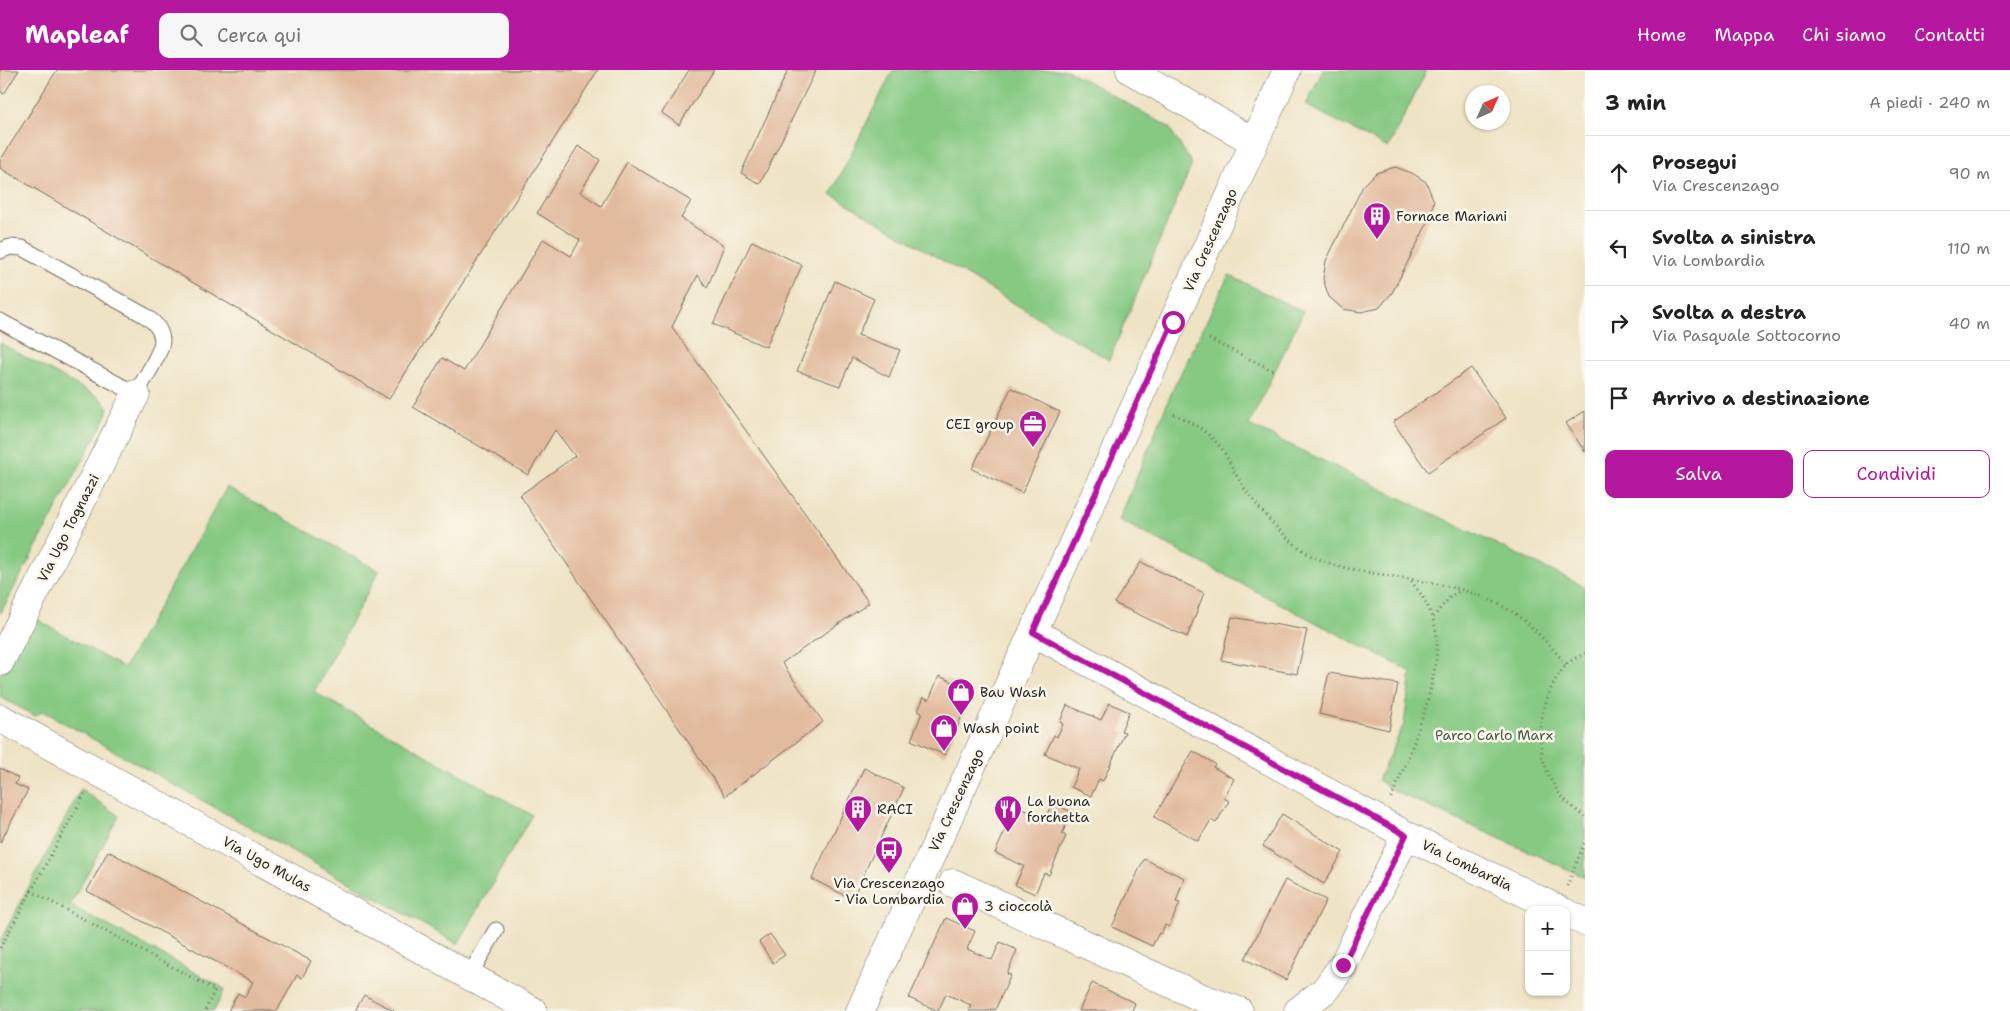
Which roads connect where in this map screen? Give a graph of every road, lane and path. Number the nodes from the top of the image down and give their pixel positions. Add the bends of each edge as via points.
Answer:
1 (1130, 70) edge
2 (1287, 70) edge
3 (1254, 142) junction
4 (0, 251) edge
5 (0, 321) edge
6 (1209, 339) dead end
7 (1274, 371) dead end
8 (136, 394) junction
9 (1174, 414) dead end
10 (1409, 579) junction
11 (1461, 589) junction
12 (1433, 617) junction
13 (1033, 632) junction
14 (1585, 653) edge
15 (0, 662) edge
16 (1566, 664) junction
17 (0, 718) edge
18 (87, 788) dead end
19 (1585, 816) edge
20 (1381, 821) junction
21 (1406, 835) junction
22 (1585, 842) edge
23 (953, 884) dead end
24 (31, 891) junction
25 (1553, 906) edge
26 (1562, 906) edge
27 (1570, 914) edge
28 (1585, 922) edge
29 (496, 930) dead end
30 (0, 948) edge
31 (469, 976) junction
32 (205, 1011) edge
33 (533, 1011) edge
34 (860, 1011) edge
35 (1239, 1011) edge
36 (1298, 1011) edge

1 - 3 street
2 - 3 street, Via Crescenzago
3 - 13 street, Via Crescenzago
4 - 8 lane, Via Ugo Tognazzi via 10,246 22,248 153,322 160,330 162,342
5 - 8 lane
6 - 7 path
8 - 15 street, Via Ugo Tognazzi
9 - 10 path via 1200,427 1215,440 1262,511 1312,555 1337,566
10 - 11 path
10 - 12 path via 1423,595
11 - 12 path
11 - 16 path via 1509,610 1538,633
12 - 20 path via 1437,644 1433,678 1420,723
13 - 20 street, Via Lombardia
13 - 34 street, Via Crescenzago
14 - 16 path
16 - 19 path via 1549,691 1541,716 1540,744 1545,769 1558,793
17 - 31 street, Via Ugo Mulas
18 - 24 path
20 - 21 street, Via Lombardia
21 - 25 street, Via Lombardia
21 - 36 street via 1343,965 1325,990
22 - 26 path
23 - 35 street via 1202,998
24 - 30 path
24 - 32 path via 215,990
27 - 28 street, Via Lombardia
29 - 31 lane
31 - 33 street, Via Ugo Mulas

